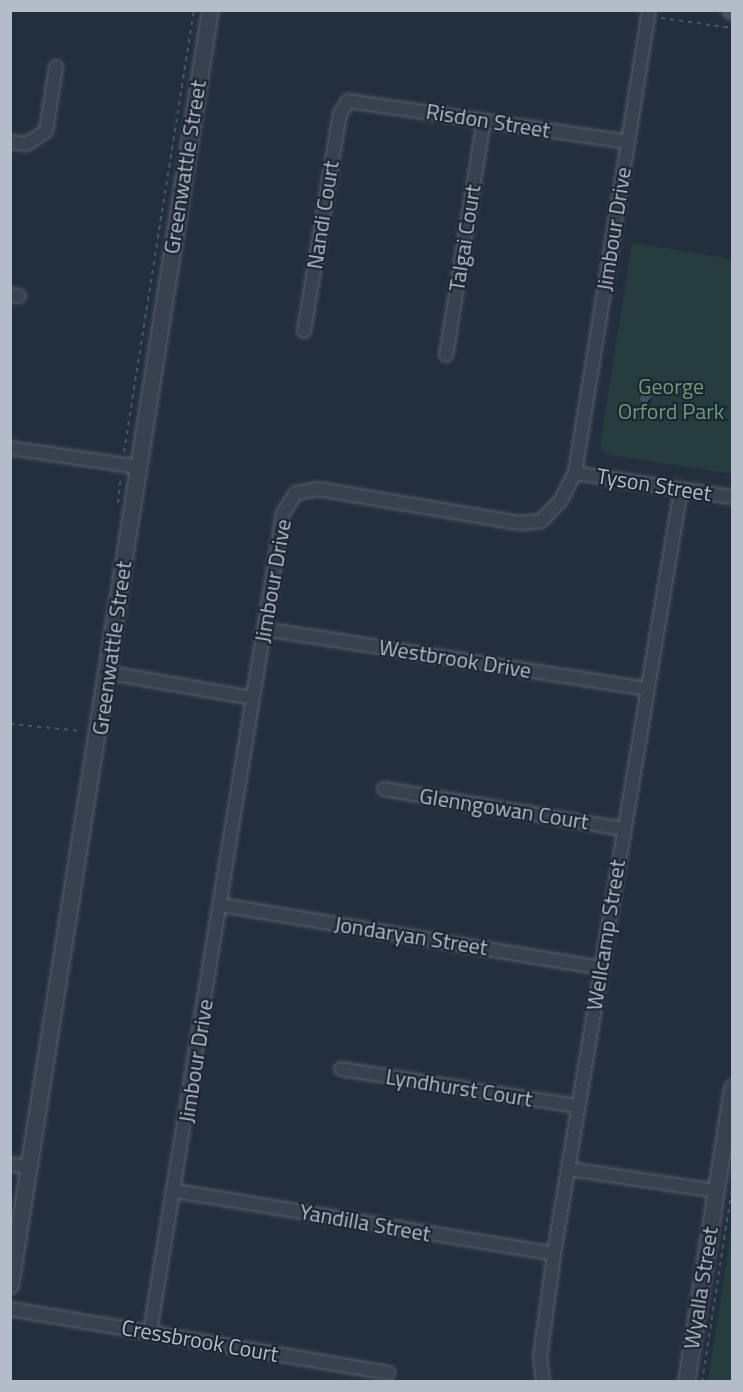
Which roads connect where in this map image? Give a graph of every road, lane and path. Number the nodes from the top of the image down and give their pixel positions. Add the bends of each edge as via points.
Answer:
1 (194, 10) edge
2 (210, 10) edge
3 (628, 10) edge
4 (649, 13) edge
5 (732, 28) edge
6 (56, 68) dead end
7 (348, 101) joint
8 (484, 121) junction
9 (10, 142) edge
10 (628, 142) junction
11 (304, 331) dead end
12 (446, 355) dead end
13 (10, 448) edge
14 (130, 466) junction
15 (575, 473) junction
16 (681, 489) junction
17 (732, 497) edge
18 (117, 505) dead end
19 (264, 629) junction
20 (110, 673) junction
21 (645, 689) junction
22 (252, 698) junction
23 (85, 722) dead end
24 (10, 724) edge
25 (384, 789) dead end
26 (623, 829) junction
27 (221, 905) junction
28 (601, 968) junction
29 (341, 1069) dead end
30 (732, 1088) edge
31 (578, 1107) junction
32 (10, 1164) edge
33 (27, 1167) junction
34 (569, 1169) junction
35 (732, 1188) edge
36 (175, 1191) junction
37 (716, 1191) junction
38 (555, 1254) junction
39 (10, 1285) edge
40 (10, 1309) edge
41 (150, 1332) junction
42 (389, 1373) dead end
43 (543, 1382) edge
44 (686, 1382) edge
45 (702, 1382) edge

1 - 14 path
2 - 14 street, Greenwattle Street
3 - 4 path
4 - 5 path
4 - 10 street, Jimbour Drive
6 - 9 street via 46,131 27,144
7 - 8 street, Risdon Street
7 - 11 street, Nandi Court via 340,114
8 - 10 street, Risdon Street
8 - 12 street, Talgai Court
10 - 15 street, Jimbour Drive
13 - 14 street
14 - 18 path
14 - 20 street, Greenwattle Street
15 - 16 street, Tyson Street
15 - 19 street, Jimbour Drive via 561,500 541,521 519,523 318,489 296,493 283,513
16 - 17 street, Tyson Street
16 - 21 street, Wellcamp Street
19 - 21 street, Westbrook Drive
19 - 22 street, Jimbour Drive
20 - 22 street
20 - 33 street, Greenwattle Street
21 - 26 street, Wellcamp Street
22 - 27 street, Jimbour Drive
23 - 24 path via 83,732
25 - 26 street, Glenngowan Court
26 - 28 street, Wellcamp Street
27 - 28 street, Jondaryan Street
27 - 36 street, Jimbour Drive
28 - 31 street, Wellcamp Street
29 - 31 street, Lyndhurst Court
30 - 37 street, Wyalla Street
31 - 34 street, Wellcamp Street
32 - 33 street
33 - 39 street, Greenwattle Street
34 - 37 street
34 - 38 street, Wellcamp Street
35 - 45 path
36 - 38 street, Yandilla Street
36 - 41 street, Jimbour Drive
37 - 44 street, Wyalla Street
38 - 43 street, Wellcamp Street via 540,1358
40 - 41 street, Cressbrook Court
41 - 42 street, Cressbrook Court

